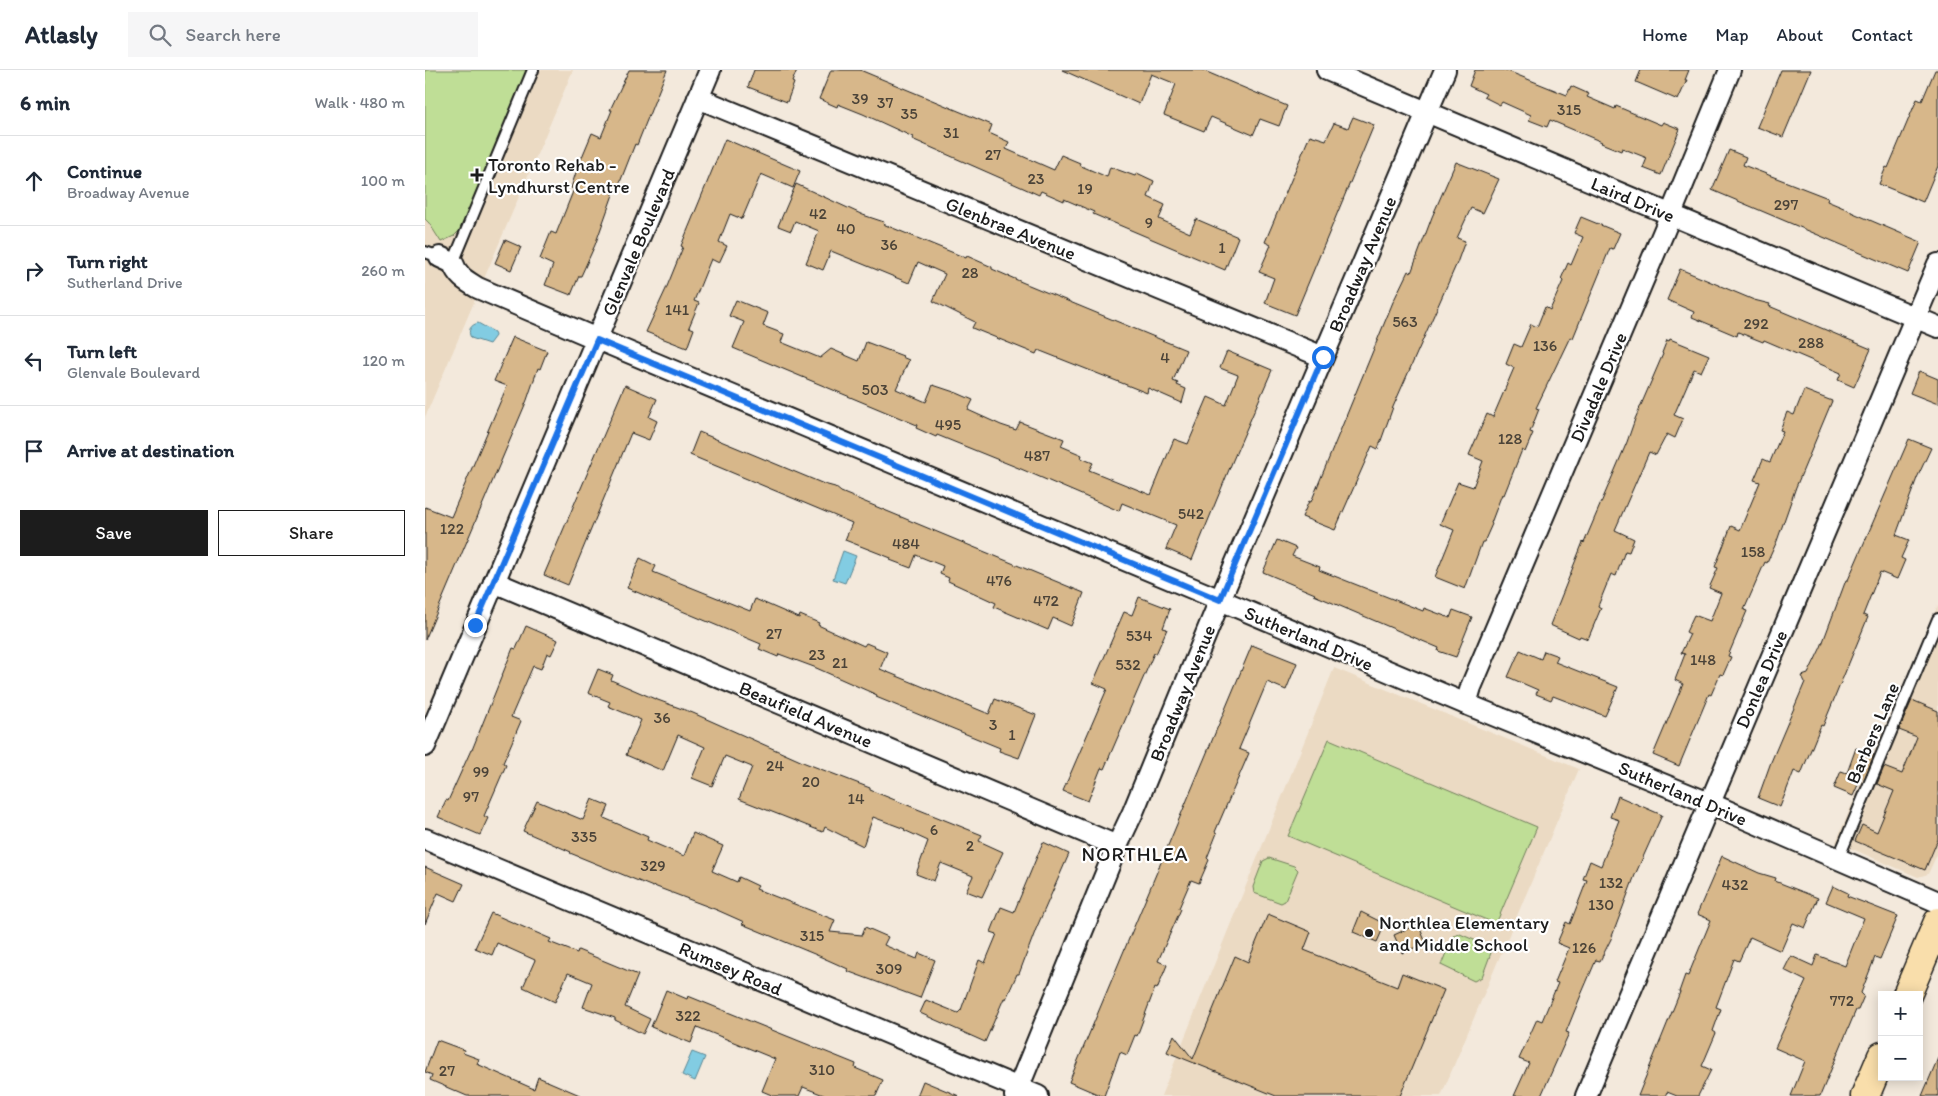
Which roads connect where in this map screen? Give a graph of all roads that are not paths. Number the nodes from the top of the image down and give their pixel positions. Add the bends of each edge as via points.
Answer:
1 (533, 70) edge
2 (709, 70) edge
3 (1327, 70) edge
4 (1445, 70) edge
5 (1730, 70) edge
6 (698, 98) junction
7 (1427, 112) junction
8 (1671, 215) junction
9 (439, 257) edge
10 (1938, 264) edge
11 (1915, 318) junction
12 (1938, 327) edge
13 (597, 340) junction
14 (1323, 357) junction
15 (494, 582) junction
16 (1220, 600) junction
17 (1938, 619) edge
18 (1466, 704) junction
19 (425, 746) edge
20 (1709, 803) junction
21 (425, 839) edge
22 (1117, 846) junction
23 (1838, 859) junction
24 (1938, 902) edge
25 (1938, 922) edge
26 (1909, 991) edge
27 (1878, 1065) edge
28 (1017, 1092) edge
29 (1038, 1096) edge
30 (1586, 1096) edge
31 (1865, 1096) edge

1 - 9 lane
2 - 6 street, Glenvale Boulevard
3 - 7 street, Laird Drive
4 - 7 street, Broadway Avenue
5 - 8 street, Divadale Drive
6 - 13 street, Glenvale Boulevard
6 - 14 street, Glenbrae Avenue
7 - 8 street, Laird Drive
7 - 14 street, Broadway Avenue
8 - 11 street, Laird Drive
8 - 18 street, Divadale Drive
9 - 13 street, Sutherland Drive via 478,288
10 - 11 street, Donlea Drive
11 - 12 street, Laird Drive
11 - 20 street, Donlea Drive
13 - 15 street, Glenvale Boulevard
13 - 16 street, Sutherland Drive
14 - 16 street, Broadway Avenue
15 - 19 street, Glenvale Boulevard
15 - 22 street, Beaufield Avenue
16 - 18 street, Sutherland Drive
16 - 22 street, Broadway Avenue
17 - 23 lane, Barbers Lane
18 - 20 street, Sutherland Drive
20 - 23 street, Sutherland Drive
20 - 30 street, Donlea Drive
21 - 28 street, Rumsey Road
22 - 28 street, Broadway Avenue
23 - 24 street, Sutherland Drive
25 - 26 main road
27 - 31 main road
28 - 29 street, Rumsey Road

